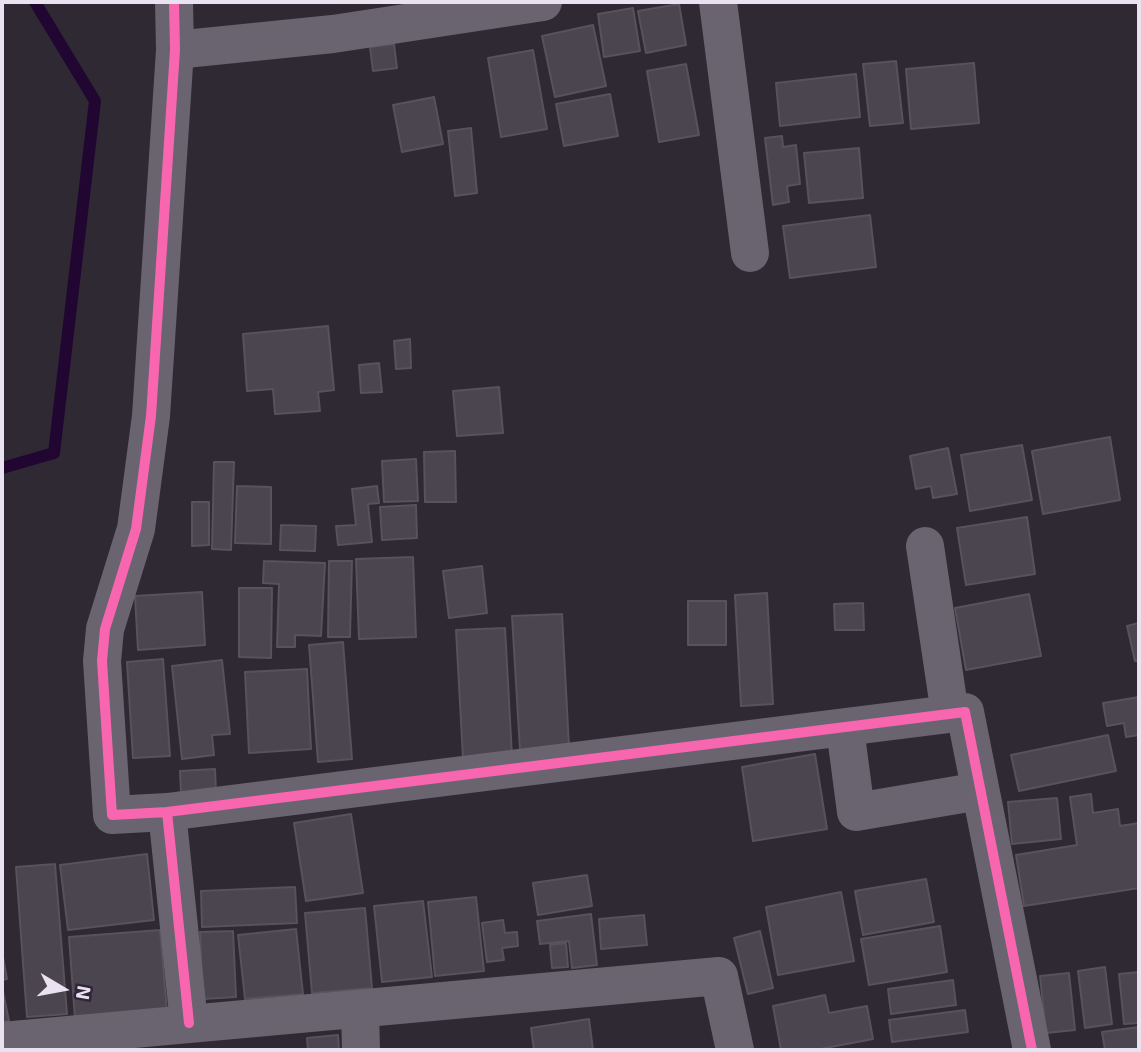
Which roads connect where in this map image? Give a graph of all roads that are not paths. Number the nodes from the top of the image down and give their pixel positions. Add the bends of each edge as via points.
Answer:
1 (174, 2) edge
2 (543, 2) edge
3 (718, 2) edge
4 (175, 50) junction
5 (750, 253) dead end
6 (925, 546) dead end
7 (950, 714) junction
8 (845, 727) junction
9 (980, 791) junction
10 (167, 812) junction
11 (360, 1009) junction
12 (189, 1023) junction
13 (2, 1041) edge
14 (2, 1050) edge
15 (361, 1050) edge
16 (735, 1050) edge
17 (1032, 1050) edge

1 - 4 street
2 - 4 street via 332,34
3 - 5 street
4 - 10 street via 151,416 136,528 106,629 103,661 112,814
6 - 7 street
7 - 8 street
7 - 9 street via 965,712
8 - 9 street via 856,812
8 - 10 street
9 - 17 street
10 - 12 street
11 - 12 street
11 - 15 street
11 - 16 street via 719,976
12 - 13 street
13 - 14 street

